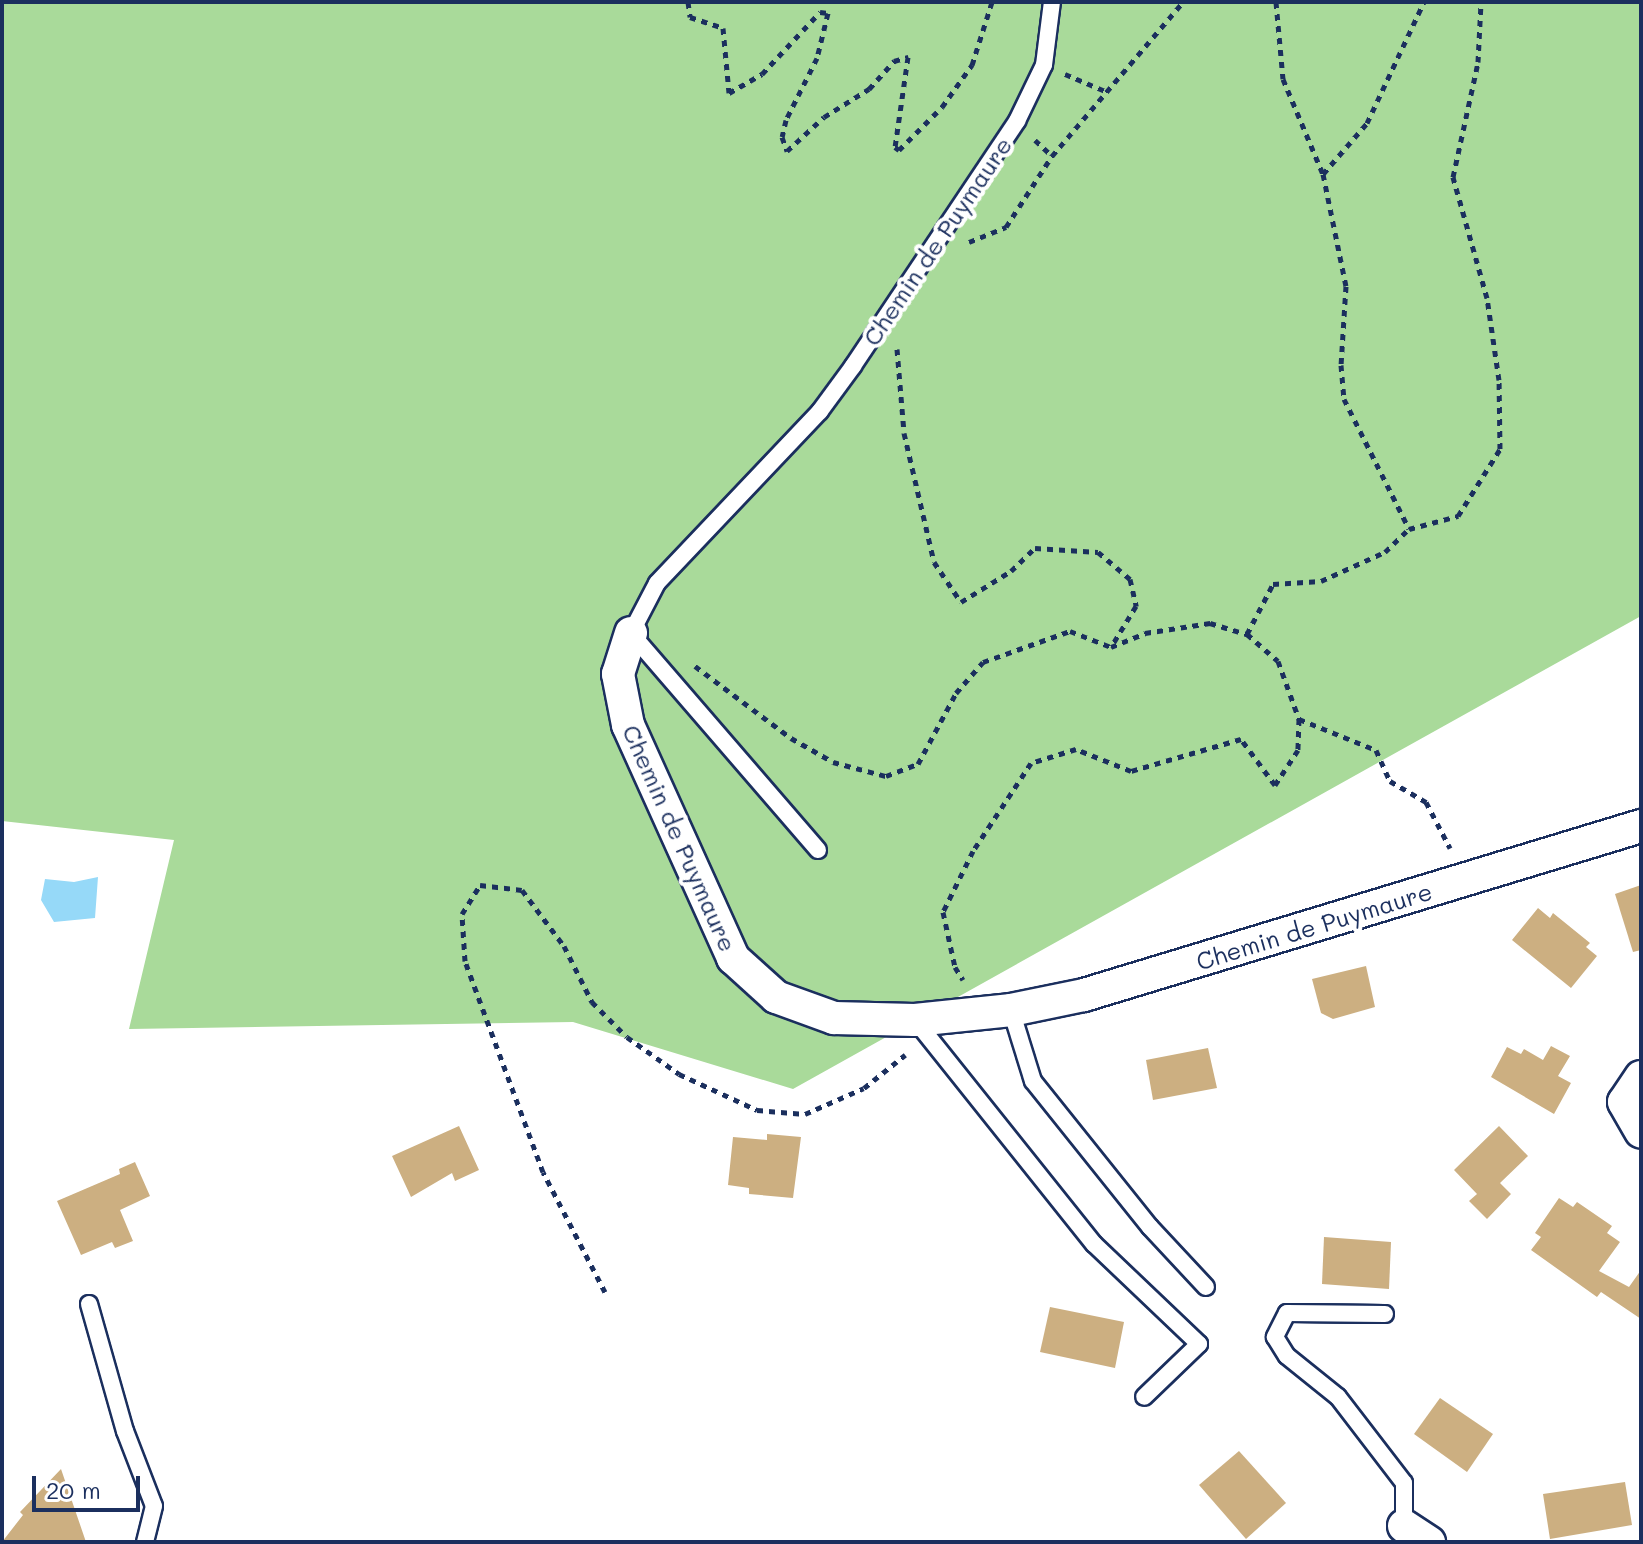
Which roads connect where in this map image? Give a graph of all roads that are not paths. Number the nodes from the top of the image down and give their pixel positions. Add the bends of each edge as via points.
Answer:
1 (1052, 2) edge
2 (642, 644) junction
3 (1641, 826) edge
4 (818, 850) dead end
5 (998, 1012) junction
6 (915, 1020) junction
7 (1641, 1077) edge
8 (1641, 1132) edge
9 (1206, 1287) dead end
10 (89, 1304) dead end
11 (1385, 1314) dead end
12 (1144, 1397) dead end
13 (1416, 1534) edge
14 (147, 1541) edge

1 - 2 lane, Chemin de Puymaure via 1044,65 1017,121 820,411 657,583
2 - 4 lane
2 - 6 street, Chemin de Puymaure via 618,674 628,725 733,958 755,981 798,1009 834,1018
3 - 5 street, Chemin de Puymaure via 1243,950
5 - 6 street, Chemin de Puymaure
5 - 9 lane via 1033,1081 1150,1227
6 - 12 lane via 1094,1244 1199,1344
7 - 8 street via 1624,1102
10 - 14 lane via 125,1431 154,1506
11 - 13 lane via 1287,1313 1275,1337 1287,1356 1338,1397 1404,1483

